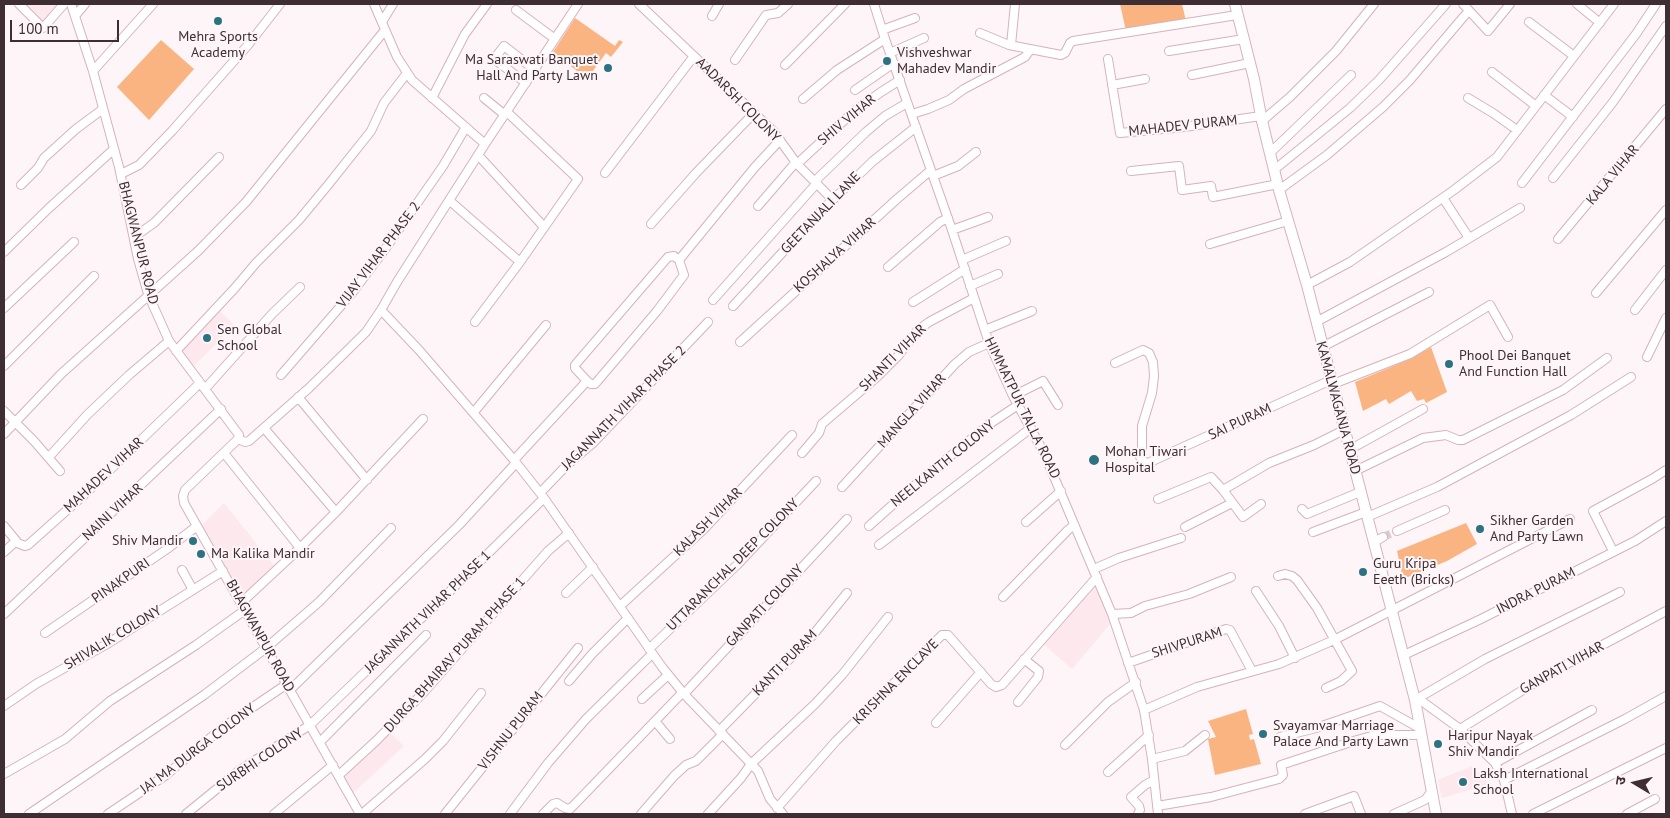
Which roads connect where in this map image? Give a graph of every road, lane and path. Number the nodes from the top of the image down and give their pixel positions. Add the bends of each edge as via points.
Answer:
1 (19, 4) edge
2 (64, 4) edge
3 (71, 4) edge
4 (86, 4) edge
5 (154, 4) edge
6 (280, 4) edge
7 (374, 4) edge
8 (393, 4) edge
9 (487, 4) edge
10 (578, 4) edge
11 (639, 4) edge
12 (719, 4) edge
13 (788, 4) edge
14 (845, 4) edge
15 (874, 4) edge
16 (1016, 4) edge
17 (1235, 4) edge
18 (1374, 4) edge
19 (1446, 4) edge
20 (1463, 4) edge
21 (1510, 4) edge
22 (1577, 4) edge
23 (1614, 4) edge
24 (1656, 4) edge
25 (516, 10) dead end
26 (1238, 15) junction
27 (1465, 15) dead end
28 (75, 16) junction
29 (712, 16) dead end
30 (915, 18) dead end
31 (382, 22) junction
32 (1529, 22) dead end
33 (1600, 23) junction
34 (1666, 26) edge
35 (385, 30) junction
36 (882, 30) junction
37 (980, 33) dead end
38 (924, 38) dead end
39 (555, 39) junction
40 (885, 39) junction
41 (1244, 39) junction
42 (1011, 45) junction
43 (1169, 51) dead end
44 (890, 53) junction
45 (1028, 53) junction
46 (694, 56) junction
47 (1574, 56) junction
48 (1108, 59) dead end
49 (735, 60) dead end
50 (894, 63) junction
51 (1250, 63) junction
52 (785, 65) dead end
53 (535, 70) junction
54 (93, 71) junction
55 (1492, 72) dead end
56 (407, 73) junction
57 (1351, 75) dead end
58 (1192, 76) dead end
59 (1145, 79) dead end
60 (900, 80) junction
61 (526, 83) junction
62 (1112, 85) junction
63 (855, 90) dead end
64 (1544, 95) junction
65 (432, 98) junction
66 (484, 98) dead end
67 (1468, 98) dead end
68 (803, 99) dead end
69 (907, 103) junction
70 (1536, 106) junction
71 (103, 108) junction
72 (1666, 109) edge
73 (506, 113) junction
74 (754, 113) junction
75 (912, 114) junction
76 (1572, 117) junction
77 (1262, 119) junction
78 (466, 127) junction
79 (916, 127) junction
80 (1517, 130) junction
81 (780, 140) junction
82 (485, 144) junction
83 (114, 149) junction
84 (976, 152) dead end
85 (1271, 152) junction
86 (478, 155) junction
87 (219, 157) dead end
88 (797, 163) junction
89 (1274, 170) junction
90 (1131, 171) dead end
91 (605, 173) dead end
92 (932, 173) junction
93 (121, 174) junction
94 (1553, 178) dead end
95 (816, 182) junction
96 (1522, 183) dead end
97 (21, 185) dead end
98 (1278, 187) junction
99 (1443, 198) junction
100 (833, 200) junction
101 (450, 201) junction
102 (758, 206) dead end
103 (1520, 208) dead end
104 (1666, 210) edge
105 (988, 217) dead end
106 (948, 218) junction
107 (1288, 221) junction
108 (651, 224) dead end
109 (544, 227) junction
110 (952, 230) junction
111 (134, 237) junction
112 (1469, 238) junction
113 (1558, 239) dead end
114 (1006, 241) dead end
115 (74, 242) dead end
116 (1210, 244) dead end
117 (4, 252) edge
118 (679, 260) junction
119 (962, 260) junction
120 (520, 262) junction
121 (888, 266) dead end
122 (965, 269) junction
123 (1666, 270) edge
124 (998, 274) dead end
125 (94, 276) dead end
126 (1307, 285) junction
127 (970, 286) junction
128 (300, 287) dead end
129 (1429, 292) dead end
130 (1596, 293) dead end
131 (148, 294) junction
132 (974, 298) junction
133 (713, 300) dead end
134 (912, 302) dead end
135 (733, 306) dead end
136 (4, 308) edge
137 (381, 310) junction
138 (1635, 310) dead end
139 (1032, 311) dead end
140 (1666, 318) edge
141 (475, 322) dead end
142 (708, 322) dead end
143 (1316, 322) junction
144 (546, 325) dead end
145 (985, 330) junction
146 (1508, 337) dead end
147 (169, 341) junction
148 (740, 342) dead end
149 (990, 344) junction
150 (1322, 347) junction
151 (176, 351) junction
152 (1647, 357) dead end
153 (1607, 358) dead end
154 (1115, 363) dead end
155 (4, 366) edge
156 (281, 375) dead end
157 (1631, 377) dead end
158 (587, 381) junction
159 (1332, 382) junction
160 (202, 386) junction
161 (1013, 396) junction
162 (298, 397) junction
163 (1018, 405) junction
164 (1058, 405) dead end
165 (1424, 409) dead end
166 (221, 410) junction
167 (4, 411) edge
168 (474, 412) junction
169 (423, 418) dead end
170 (14, 422) junction
171 (264, 428) junction
172 (1031, 428) junction
173 (1344, 430) junction
174 (4, 434) edge
175 (792, 435) dead end
176 (238, 439) junction
177 (1349, 450) junction
178 (802, 453) dead end
179 (224, 454) junction
180 (50, 457) junction
181 (515, 461) junction
182 (1666, 470) edge
183 (60, 471) dead end
184 (1354, 471) junction
185 (367, 480) junction
186 (816, 481) dead end
187 (842, 487) dead end
188 (1223, 490) junction
189 (1062, 491) junction
190 (1360, 492) junction
191 (542, 496) junction
192 (1158, 499) dead end
193 (1232, 503) junction
194 (1262, 504) dead end
195 (1302, 509) dead end
196 (1445, 510) dead end
197 (336, 512) junction
198 (1366, 515) junction
199 (847, 519) dead end
200 (1570, 519) dead end
201 (1666, 521) edge
202 (1026, 522) dead end
203 (1074, 525) junction
204 (4, 526) edge
205 (197, 526) junction
206 (869, 526) dead end
207 (1185, 527) dead end
208 (391, 528) dead end
209 (1397, 531) tunnel mouth
210 (1313, 532) dead end
211 (569, 533) junction
212 (1180, 538) dead end
213 (18, 543) junction
214 (879, 545) dead end
215 (300, 548) junction
216 (1613, 551) junction
217 (4, 552) edge
218 (592, 567) junction
219 (182, 570) dead end
220 (223, 571) junction
221 (1095, 573) junction
222 (1278, 576) dead end
223 (1231, 577) dead end
224 (193, 590) junction
225 (1256, 591) dead end
226 (847, 592) dead end
227 (1620, 592) dead end
228 (566, 593) dead end
229 (1003, 597) dead end
230 (243, 606) junction
231 (620, 606) junction
232 (1392, 610) junction
233 (1666, 611) edge
234 (4, 614) edge
235 (1112, 614) junction
236 (888, 617) dead end
237 (628, 618) junction
238 (45, 633) dead end
239 (426, 634) dead end
240 (1334, 640) junction
241 (266, 648) junction
242 (578, 648) dead end
243 (651, 651) junction
244 (1404, 655) junction
245 (1295, 658) junction
246 (1024, 660) junction
247 (1128, 663) junction
248 (1252, 671) junction
249 (981, 672) junction
250 (668, 675) junction
251 (569, 681) dead end
252 (1136, 682) junction
253 (288, 687) junction
254 (1326, 688) dead end
255 (481, 693) dead end
256 (683, 693) junction
257 (1666, 696) edge
258 (642, 699) dead end
259 (1415, 700) junction
260 (1018, 702) dead end
261 (4, 706) edge
262 (1144, 710) junction
263 (1592, 710) dead end
264 (654, 721) junction
265 (936, 723) dead end
266 (310, 725) junction
267 (1460, 728) junction
268 (721, 732) junction
269 (1422, 732) junction
270 (1149, 735) junction
271 (1205, 735) dead end
272 (1280, 737) dead end
273 (670, 739) dead end
274 (320, 742) junction
275 (1065, 745) dead end
276 (1666, 748) edge
277 (1152, 759) junction
278 (1495, 763) junction
279 (751, 764) junction
280 (333, 765) junction
281 (1108, 772) dead end
282 (4, 774) edge
283 (338, 775) junction
284 (1154, 780) junction
285 (1504, 780) junction
286 (1432, 791) junction
287 (1656, 799) dead end
288 (777, 808) junction
289 (1158, 810) edge
290 (30, 814) edge
291 (108, 814) edge
292 (186, 814) edge
293 (274, 814) edge
294 (361, 814) edge
295 (445, 814) edge
296 (510, 814) edge
297 (543, 814) edge
298 (641, 814) edge
299 (708, 814) edge
300 (783, 814) edge
301 (1138, 814) edge
302 (1305, 814) edge
303 (1361, 814) edge
304 (1394, 814) edge
305 (1436, 814) edge
306 (1512, 814) edge
307 (1533, 814) edge
308 (1627, 814) edge

1 - 2 street via 43,28
3 - 28 street, BHAGWANPUR ROAD
4 - 28 street
5 - 54 street
6 - 93 street via 172,131 139,165
7 - 31 street
8 - 31 street
9 - 65 street via 465,34
10 - 39 street
11 - 46 street, AADARSH COLONY
12 - 29 street
13 - 49 street via 778,14 766,15
14 - 52 street
15 - 36 street, HIMMATPUR TALLA ROAD
16 - 42 street
17 - 26 main road, KAMALWAGANJA ROAD
18 - 77 street via 1336,51 1290,97
19 - 89 street via 1350,108
20 - 21 street via 1488,31
22 - 33 street
23 - 33 street
24 - 76 street
25 - 39 street
26 - 41 main road, KAMALWAGANJA ROAD
26 - 45 street via 1073,41 1061,56
27 - 98 street via 1383,107 1327,155
28 - 54 street, BHAGWANPUR ROAD
30 - 36 street
31 - 35 street
32 - 47 street
33 - 47 street
34 - 94 street via 1613,102
35 - 56 street
35 - 131 street via 246,202 198,251
36 - 40 street, HIMMATPUR TALLA ROAD
37 - 42 street
38 - 44 street
39 - 53 street
40 - 44 street, HIMMATPUR TALLA ROAD
40 - 68 street via 837,70
41 - 43 street
41 - 51 main road, KAMALWAGANJA ROAD
42 - 45 street
44 - 50 street, HIMMATPUR TALLA ROAD
45 - 75 street via 949,100
46 - 74 street, AADARSH COLONY
46 - 91 street
47 - 64 street
48 - 62 street, MAHADEV PURAM
50 - 60 street, HIMMATPUR TALLA ROAD
50 - 63 street
51 - 58 street
51 - 77 main road, KAMALWAGANJA ROAD
53 - 61 street
53 - 61 street via 504,46 494,59
54 - 71 street, BHAGWANPUR ROAD
55 - 70 street
56 - 65 street
56 - 151 street via 384,103 371,131 305,213
57 - 85 street
59 - 62 street
60 - 69 street, HIMMATPUR TALLA ROAD
60 - 88 street, SHIV VIHAR via 851,114
61 - 73 street
62 - 77 street, MAHADEV PURAM via 1120,133
64 - 70 street
64 - 76 street
65 - 78 street
66 - 73 street
67 - 80 street
69 - 75 street, HIMMATPUR TALLA ROAD
69 - 95 street via 866,132
70 - 80 street
71 - 83 street, BHAGWANPUR ROAD
71 - 97 street via 44,158
72 - 113 street, KALA VIHAR
73 - 82 street
73 - 109 street via 578,179
74 - 81 street, AADARSH COLONY
74 - 108 street
75 - 79 street, HIMMATPUR TALLA ROAD
76 - 96 street
77 - 85 main road, KAMALWAGANJA ROAD
78 - 82 street
78 - 156 street, VIJAY VIHAR PHASE 2 via 444,166 388,245 352,293
79 - 92 street, HIMMATPUR TALLA ROAD
79 - 100 street, GEETANJALI LANE via 872,161
80 - 99 street via 1496,158
81 - 88 street, AADARSH COLONY
81 - 118 street
82 - 86 street
83 - 93 street, BHAGWANPUR ROAD
83 - 117 street
84 - 92 street, KOSHALYA VIHAR via 958,166
85 - 89 main road, KAMALWAGANJA ROAD
86 - 101 street
86 - 109 street
87 - 111 street via 154,223
88 - 95 street, AADARSH COLONY
88 - 102 street, SHIV VIHAR
89 - 98 main road, KAMALWAGANJA ROAD
90 - 98 street via 1179,166 1182,190 1211,186 1213,197
92 - 106 street, HIMMATPUR TALLA ROAD
92 - 148 street, KOSHALYA VIHAR via 897,199
93 - 111 street, BHAGWANPUR ROAD
95 - 100 street, AADARSH COLONY
95 - 133 street
98 - 107 main road, KAMALWAGANJA ROAD
99 - 112 street
99 - 126 street via 1350,262
100 - 135 street, GEETANJALI LANE
101 - 120 street
101 - 137 street
103 - 112 street
104 - 130 street
105 - 110 street
106 - 110 street, HIMMATPUR TALLA ROAD
106 - 121 street
107 - 116 street
107 - 126 main road, KAMALWAGANJA ROAD
109 - 120 street
110 - 119 street, HIMMATPUR TALLA ROAD
111 - 131 street, BHAGWANPUR ROAD
112 - 143 street
114 - 119 street
115 - 136 street
118 - 158 street via 684,271 682,279 595,384
118 - 158 street via 674,256 668,257 575,365
119 - 122 street, HIMMATPUR TALLA ROAD
120 - 141 street
122 - 127 street, HIMMATPUR TALLA ROAD
122 - 134 street
123 - 138 street
124 - 127 street
125 - 155 street
126 - 143 main road, KAMALWAGANJA ROAD
127 - 132 street, HIMMATPUR TALLA ROAD
128 - 160 street, MAHADEV VIHAR
129 - 150 street
131 - 147 street, BHAGWANPUR ROAD
131 - 170 street
132 - 145 street, HIMMATPUR TALLA ROAD
132 - 178 street, SHANTI VIHAR via 917,331 898,356 822,424 819,433
137 - 162 street via 366,332
137 - 168 street
139 - 145 street
140 - 152 street
142 - 191 street, JAGANNATH VIHAR PHASE 2 via 611,425 566,466
143 - 150 main road, KAMALWAGANJA ROAD
144 - 168 street
145 - 149 street, HIMMATPUR TALLA ROAD
146 - 159 street, SAI PURAM via 1490,306 1410,354
147 - 151 street, BHAGWANPUR ROAD
147 - 180 street via 87,415
149 - 161 street, HIMMATPUR TALLA ROAD
149 - 187 street, MANGLA VIHAR via 969,352 955,364
150 - 159 main road, KAMALWAGANJA ROAD
151 - 160 street, BHAGWANPUR ROAD
153 - 184 street via 1563,390 1463,440 1446,436 1423,438
154 - 159 street, SAI PURAM via 1143,350 1154,362 1152,393 1142,426 1140,457 1148,463
157 - 198 street via 1571,415 1437,487
158 - 181 street, JAI MA DURGA COLONY
159 - 173 main road, KAMALWAGANJA ROAD
160 - 166 street, BHAGWANPUR ROAD
160 - 213 street, MAHADEV VIHAR via 28,545
161 - 163 street, HIMMATPUR TALLA ROAD
161 - 164 street via 1043,381
162 - 171 street
162 - 185 street
163 - 172 street, HIMMATPUR TALLA ROAD
163 - 206 street, NEELKANTH COLONY via 988,426
165 - 177 street
166 - 176 street, BHAGWANPUR ROAD via 239,435
166 - 234 street, NAINI VIHAR
167 - 170 street
168 - 181 street
169 - 185 street
170 - 174 street
170 - 180 street
171 - 176 street via 249,441
171 - 197 street
172 - 189 street, HIMMATPUR TALLA ROAD
172 - 214 street
173 - 177 main road, KAMALWAGANJA ROAD
173 - 188 street via 1269,463
175 - 231 street, KALASH VIHAR via 704,529
176 - 179 street, BHAGWANPUR ROAD
177 - 184 main road, KAMALWAGANJA ROAD
179 - 205 street, BHAGWANPUR ROAD via 185,490 184,503
179 - 215 street
180 - 183 street
181 - 191 street
181 - 253 street, JAI MA DURGA COLONY via 459,525
182 - 216 street via 1593,511
184 - 190 main road, KAMALWAGANJA ROAD
185 - 197 street
186 - 243 street, UTTARANCHAL DEEP COLONY
188 - 192 street via 1211,477
188 - 193 street
189 - 202 street
189 - 203 street, HIMMATPUR TALLA ROAD
190 - 195 street via 1307,514
190 - 198 main road, KAMALWAGANJA ROAD
191 - 211 street
191 - 266 street, JAGANNATH VIHAR PHASE 1 via 431,610
193 - 194 street via 1243,517
193 - 207 street
196 - 209 street
197 - 215 street
198 - 210 street
198 - 232 main road, KAMALWAGANJA ROAD via 1379,540
199 - 256 street, GANPATI COLONY
200 - 232 street
201 - 216 street, INDRA PURAM
203 - 221 street, HIMMATPUR TALLA ROAD
203 - 229 street
204 - 213 street
205 - 220 street, BHAGWANPUR ROAD
205 - 238 street, PINAKPURI
208 - 241 street via 319,602
211 - 218 street
211 - 283 street, DURGA BHAIRAV PURAM PHASE 1 via 548,551 424,692
212 - 221 street via 1119,558
213 - 217 street, MAHADEV VIHAR
215 - 230 street
216 - 244 street, INDRA PURAM
218 - 228 street
218 - 231 street
219 - 224 street
220 - 224 street, SHIVALIK COLONY
220 - 230 street, BHAGWANPUR ROAD
221 - 235 street, HIMMATPUR TALLA ROAD
221 - 246 street, KRISHNA ENCLAVE
222 - 240 street via 1285,574 1297,580
223 - 235 street via 1131,613
224 - 261 street, SHIVALIK COLONY
225 - 245 street
226 - 268 street, KANTI PURAM via 813,635
227 - 259 street via 1485,659
230 - 241 street, BHAGWANPUR ROAD
230 - 282 street via 196,645 110,701 65,739
231 - 237 street
232 - 240 street
232 - 244 main road, KAMALWAGANJA ROAD
233 - 267 street, GANPATI VIHAR via 1552,672
235 - 247 street, HIMMATPUR TALLA ROAD
236 - 279 street via 815,704
237 - 243 street
237 - 251 street
239 - 274 street
240 - 245 street
240 - 254 street via 1352,671
241 - 253 street, BHAGWANPUR ROAD
241 - 290 street via 204,695
242 - 295 street, VISHNU PURAM
243 - 250 street
243 - 296 street, UTTARANCHAL DEEP COLONY via 586,719
244 - 259 main road, KAMALWAGANJA ROAD
245 - 248 street
246 - 249 street, KRISHNA ENCLAVE via 1002,685 996,687
246 - 260 street via 1039,671
247 - 248 street, SHIVPURAM via 1226,629 1230,630
247 - 252 street, HIMMATPUR TALLA ROAD
248 - 262 street via 1198,687
249 - 265 street
249 - 288 street, KRISHNA ENCLAVE via 948,635 942,635 836,741
250 - 256 street
250 - 258 street
252 - 262 street, HIMMATPUR TALLA ROAD
252 - 275 street via 1108,702
253 - 266 street, BHAGWANPUR ROAD
253 - 291 street, JAI MA DURGA COLONY via 222,728 166,775
255 - 294 street via 443,741
256 - 264 street, GANPATI COLONY
256 - 268 street
257 - 285 street
259 - 267 street via 1423,702
259 - 269 main road, KAMALWAGANJA ROAD
262 - 270 street, HIMMATPUR TALLA ROAD
263 - 278 street
264 - 273 street
264 - 297 street, GANPATI COLONY via 570,809 553,804
266 - 274 street, BHAGWANPUR ROAD
266 - 292 street, SURBHI COLONY via 240,770
267 - 278 street
268 - 279 street
268 - 298 street, KANTI PURAM via 696,761 674,776
269 - 272 street via 1380,706
269 - 286 main road, KAMALWAGANJA ROAD
269 - 289 street via 1375,735 1357,740 1281,765 1283,775 1279,779
270 - 277 street, HIMMATPUR TALLA ROAD
270 - 281 street
271 - 277 street via 1185,751
274 - 280 street, BHAGWANPUR ROAD
276 - 307 street
277 - 284 street, HIMMATPUR TALLA ROAD
278 - 285 street
279 - 288 street
279 - 299 street
280 - 283 street, BHAGWANPUR ROAD
280 - 293 street
283 - 294 street, BHAGWANPUR ROAD
284 - 289 street, HIMMATPUR TALLA ROAD
284 - 301 street via 1131,797 1139,806
285 - 306 street
286 - 304 street via 1424,800
286 - 305 main road, KAMALWAGANJA ROAD
287 - 308 street
288 - 300 street
302 - 303 street via 1354,796

